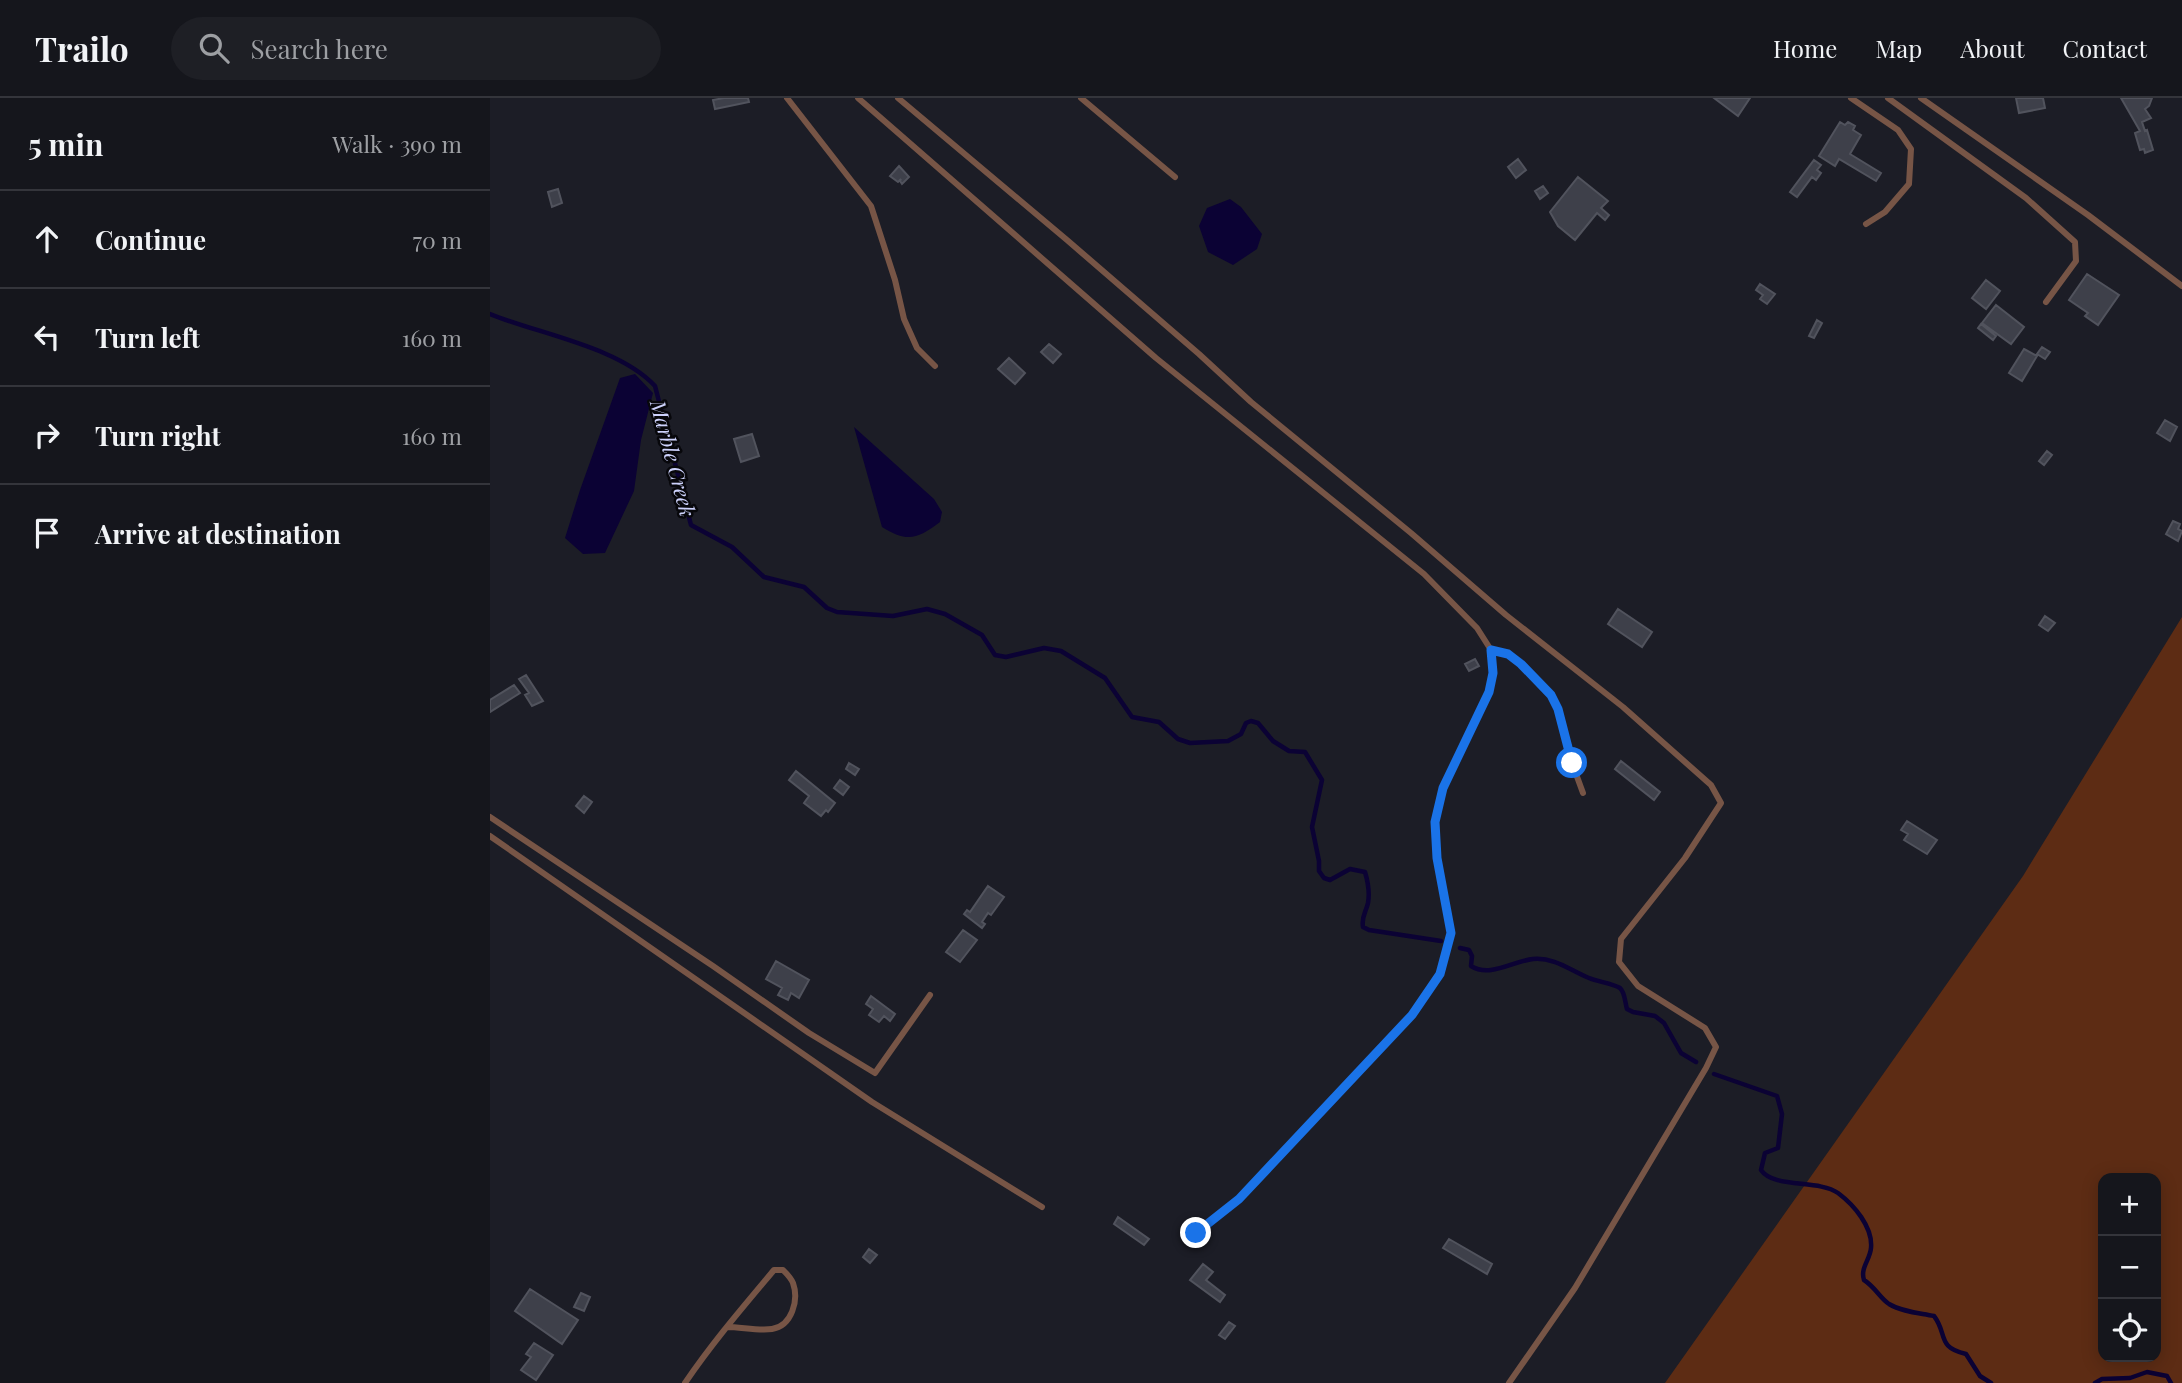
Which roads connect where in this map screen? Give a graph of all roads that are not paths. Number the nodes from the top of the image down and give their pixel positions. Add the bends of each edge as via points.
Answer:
1 (788, 98) edge
2 (858, 98) edge
3 (898, 98) edge
4 (1082, 98) edge
5 (1851, 98) edge
6 (1888, 98) edge
7 (1921, 98) edge
8 (1175, 177) dead end
9 (1866, 223) dead end
10 (2182, 286) edge
11 (2046, 302) dead end
12 (935, 366) dead end
13 (1491, 650) junction
14 (1583, 793) dead end
15 (490, 817) edge
16 (490, 836) edge
17 (930, 995) dead end
18 (1042, 1207) dead end
19 (1196, 1233) dead end
20 (727, 1327) junction
21 (685, 1383) edge
22 (1509, 1383) edge

1 - 12 lane via 871,206 904,319 917,348
2 - 13 lane via 1156,358 1424,575
3 - 22 lane via 1251,402 1506,615 1623,706 1711,785 1721,803 1685,858 1621,939 1619,962 1638,986 1705,1028 1716,1047 1575,1288
4 - 8 lane
5 - 9 lane via 1898,130 1911,149 1909,184 1885,212
6 - 11 lane via 2026,198 2075,242 2076,261
7 - 10 lane
13 - 14 lane via 1508,654 1551,695
13 - 19 lane via 1489,692 1443,788 1435,822 1451,933 1440,974 1412,1015 1239,1199
15 - 17 lane via 875,1073
16 - 18 lane via 872,1102
20 - 20 lane via 774,1270 783,1270 793,1280 794,1309 786,1322 774,1329
20 - 21 lane

